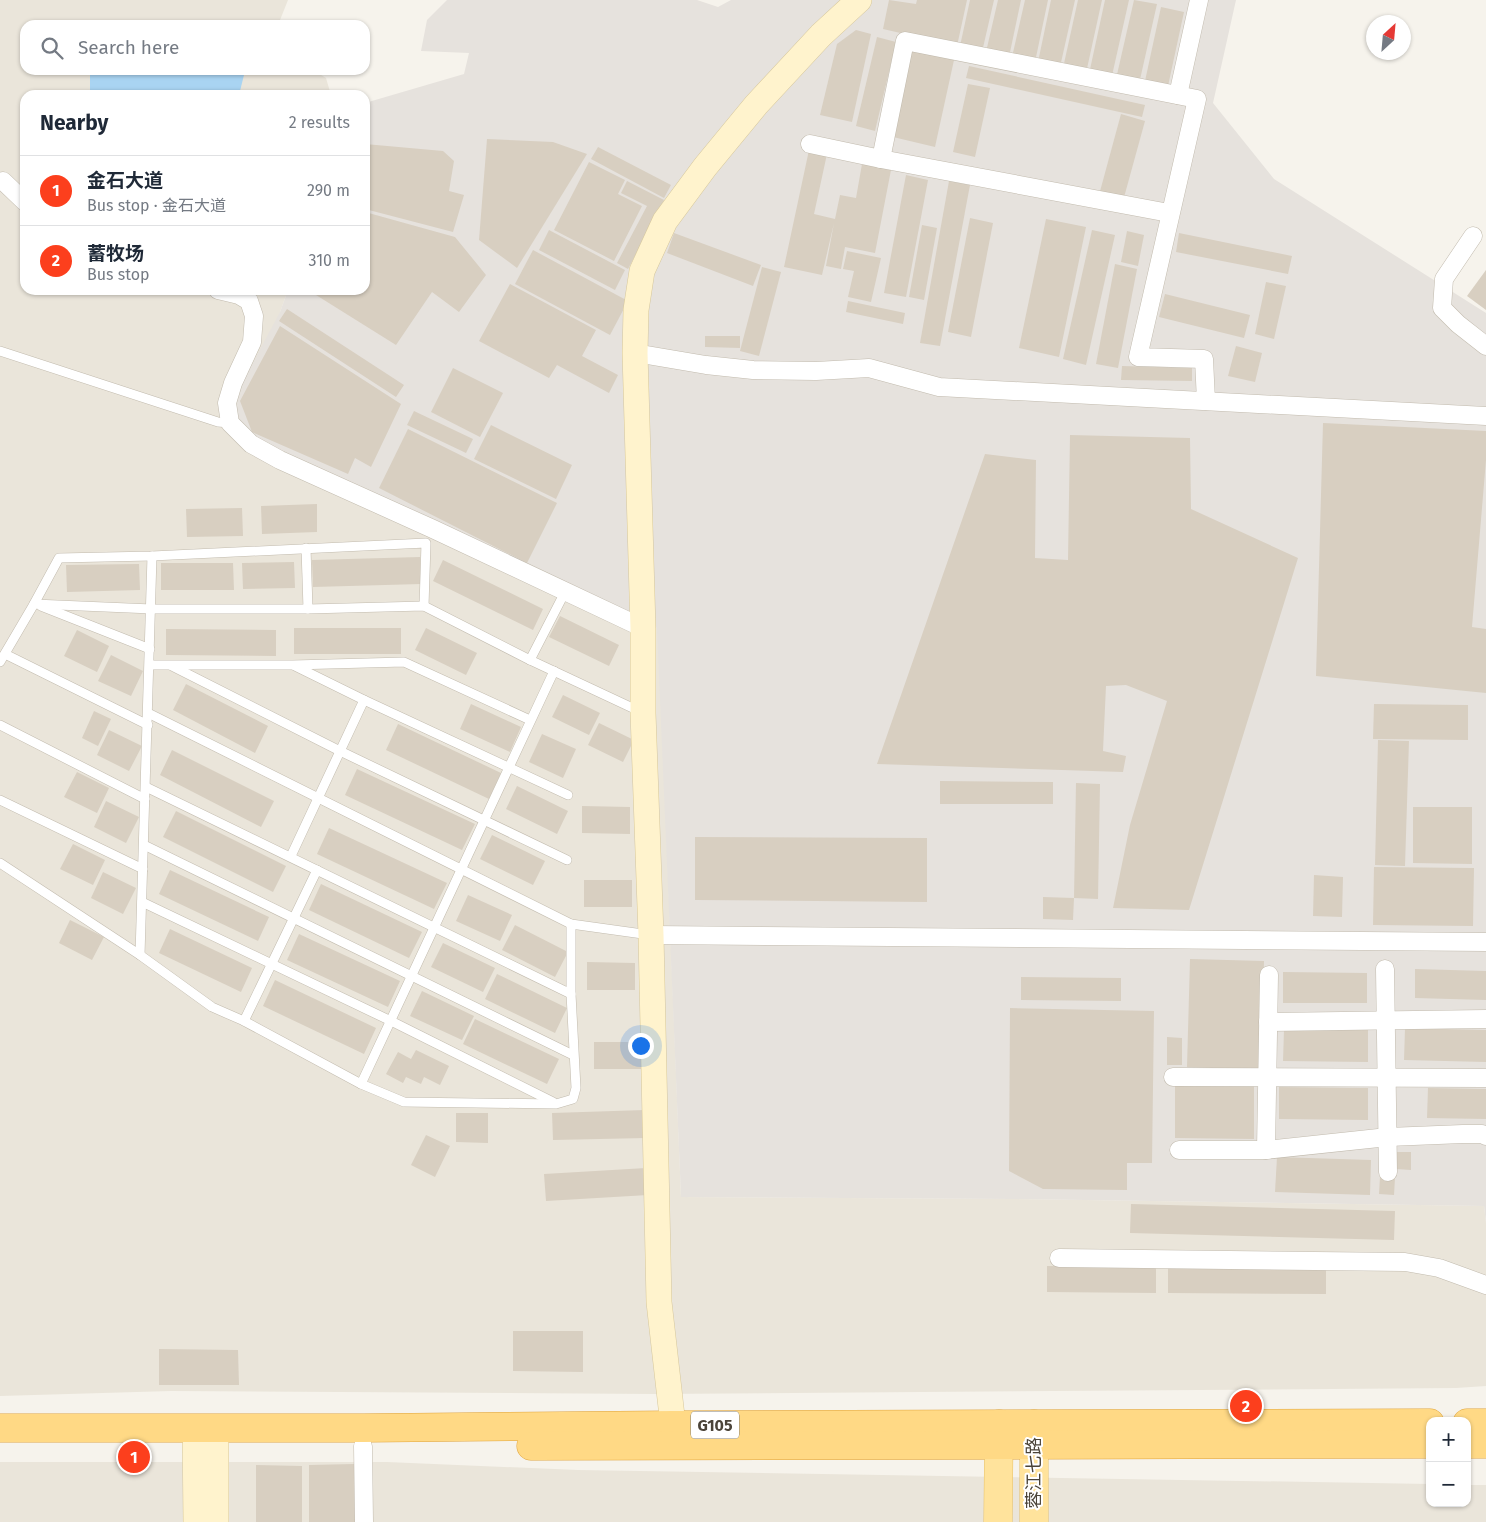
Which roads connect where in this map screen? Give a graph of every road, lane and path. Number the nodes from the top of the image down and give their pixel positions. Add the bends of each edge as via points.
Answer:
1 (858, 0) edge
2 (1198, 0) edge
3 (1178, 95) junction
4 (810, 144) dead end
5 (881, 159) junction
6 (3, 181) dead end
7 (20, 197) edge
8 (1169, 213) junction
9 (1473, 236) dead end
10 (239, 295) edge
11 (1486, 346) edge
12 (0, 351) edge
13 (635, 353) junction
14 (1206, 401) junction
15 (1486, 416) edge
16 (230, 423) junction
17 (306, 548) junction
18 (152, 556) junction
19 (565, 592) junction
20 (34, 604) junction
21 (424, 606) junction
22 (152, 609) junction
23 (308, 609) junction
24 (643, 628) junction
25 (150, 649) junction
26 (2, 658) edge
27 (530, 660) junction
28 (150, 665) junction
29 (293, 665) junction
30 (172, 666) junction
31 (554, 671) junction
32 (364, 700) junction
33 (148, 713) junction
34 (643, 713) junction
35 (530, 720) junction
36 (0, 725) edge
37 (148, 725) junction
38 (340, 751) junction
39 (508, 768) junction
40 (146, 786) junction
41 (568, 795) dead end
42 (318, 798) junction
43 (146, 799) junction
44 (0, 800) edge
45 (483, 820) junction
46 (144, 845) junction
47 (291, 856) junction
48 (567, 860) dead end
49 (0, 862) edge
50 (461, 868) junction
51 (143, 869) junction
52 (316, 870) junction
53 (142, 902) junction
54 (294, 917) junction
55 (571, 924) junction
56 (434, 928) junction
57 (651, 935) junction
58 (1486, 942) edge
59 (140, 955) junction
60 (271, 964) junction
61 (1384, 969) dead end
62 (1268, 975) dead end
63 (411, 977) junction
64 (570, 994) junction
65 (1486, 1019) edge
66 (1385, 1020) junction
67 (244, 1021) junction
68 (391, 1021) junction
69 (1268, 1022) junction
70 (573, 1055) junction
71 (1173, 1076) dead end
72 (1267, 1077) junction
73 (1386, 1077) junction
74 (1486, 1078) edge
75 (362, 1084) junction
76 (556, 1104) junction
77 (1486, 1136) edge
78 (1388, 1137) junction
79 (1179, 1150) dead end
80 (1266, 1150) junction
81 (1388, 1172) dead end
82 (1059, 1258) dead end
83 (1486, 1284) edge
84 (1426, 1423) edge
85 (1471, 1423) edge
86 (1486, 1423) edge
87 (673, 1425) junction
88 (0, 1428) edge
89 (999, 1434) junction
90 (1034, 1434) junction
91 (206, 1436) junction
92 (1426, 1444) edge
93 (1471, 1444) edge
94 (1486, 1444) edge
95 (0, 1446) edge
96 (363, 1446) junction
97 (196, 1522) edge
98 (216, 1522) edge
99 (364, 1522) edge
100 (998, 1522) edge
101 (1034, 1522) edge

1 - 13 main road via 756,105 665,221 642,271 636,310
2 - 3 street
3 - 5 street via 904,41
3 - 8 street via 1197,99
4 - 5 street
5 - 8 street
6 - 7 street
8 - 14 street via 1138,357 1204,359
9 - 11 street via 1444,280 1442,308
10 - 16 street via 249,301 254,316 252,342 227,403
12 - 16 lane via 218,422
13 - 14 street via 753,370 869,368 939,387
13 - 24 main road
14 - 15 street
16 - 19 street via 251,444 280,460
17 - 18 lane
17 - 21 lane via 426,543
17 - 23 lane
18 - 20 lane via 58,558
18 - 22 lane
19 - 24 street
19 - 27 lane
20 - 22 lane
20 - 25 lane
20 - 26 lane
21 - 23 lane
21 - 27 lane
22 - 23 lane
22 - 25 lane
24 - 34 main road
25 - 28 lane
26 - 37 lane
27 - 31 lane
28 - 30 lane
28 - 33 lane
29 - 30 lane
29 - 32 lane
29 - 35 lane via 404,662
30 - 38 lane
31 - 34 lane
31 - 35 lane
32 - 38 lane
32 - 39 lane
33 - 37 lane
33 - 42 lane
34 - 57 main road
35 - 39 lane
36 - 43 lane
37 - 40 lane
38 - 42 lane
38 - 45 lane
39 - 41 lane
39 - 45 lane
40 - 43 lane
40 - 47 lane
42 - 47 lane
42 - 50 lane
43 - 46 lane
44 - 51 lane
45 - 48 lane
45 - 50 lane
46 - 51 lane
46 - 54 lane
47 - 52 lane
49 - 59 lane
50 - 55 lane
50 - 56 lane
51 - 53 lane
52 - 54 lane
52 - 56 lane
53 - 59 lane
53 - 60 lane
54 - 60 lane
54 - 63 lane
55 - 57 lane
55 - 64 lane
56 - 63 lane
56 - 64 lane
57 - 58 street
57 - 87 main road via 659,1302
59 - 67 lane via 212,1007
60 - 67 lane
60 - 68 lane
61 - 66 street
62 - 69 street
63 - 68 lane
63 - 70 lane
64 - 70 lane
65 - 66 street
66 - 69 street
66 - 73 street
67 - 75 lane
68 - 75 lane
68 - 76 lane
69 - 72 street
70 - 76 lane via 576,1088 573,1099
71 - 72 street
72 - 73 street
72 - 80 street
73 - 74 street
73 - 78 street
75 - 76 lane via 404,1102
77 - 78 street
78 - 80 street
78 - 81 street
79 - 80 street
82 - 83 street via 1405,1262 1439,1268
84 - 90 highway, G105
85 - 86 highway
87 - 89 highway, G105
87 - 91 highway, G105 via 364,1428
88 - 91 highway, G105
89 - 90 highway, G105
89 - 96 highway, G105
89 - 100 main road, 蓉江七路
90 - 92 highway, G105
90 - 101 main road, 蓉江七路
91 - 95 highway, G105
91 - 96 highway, G105
91 - 97 main road
91 - 98 main road
93 - 94 highway
96 - 99 street

